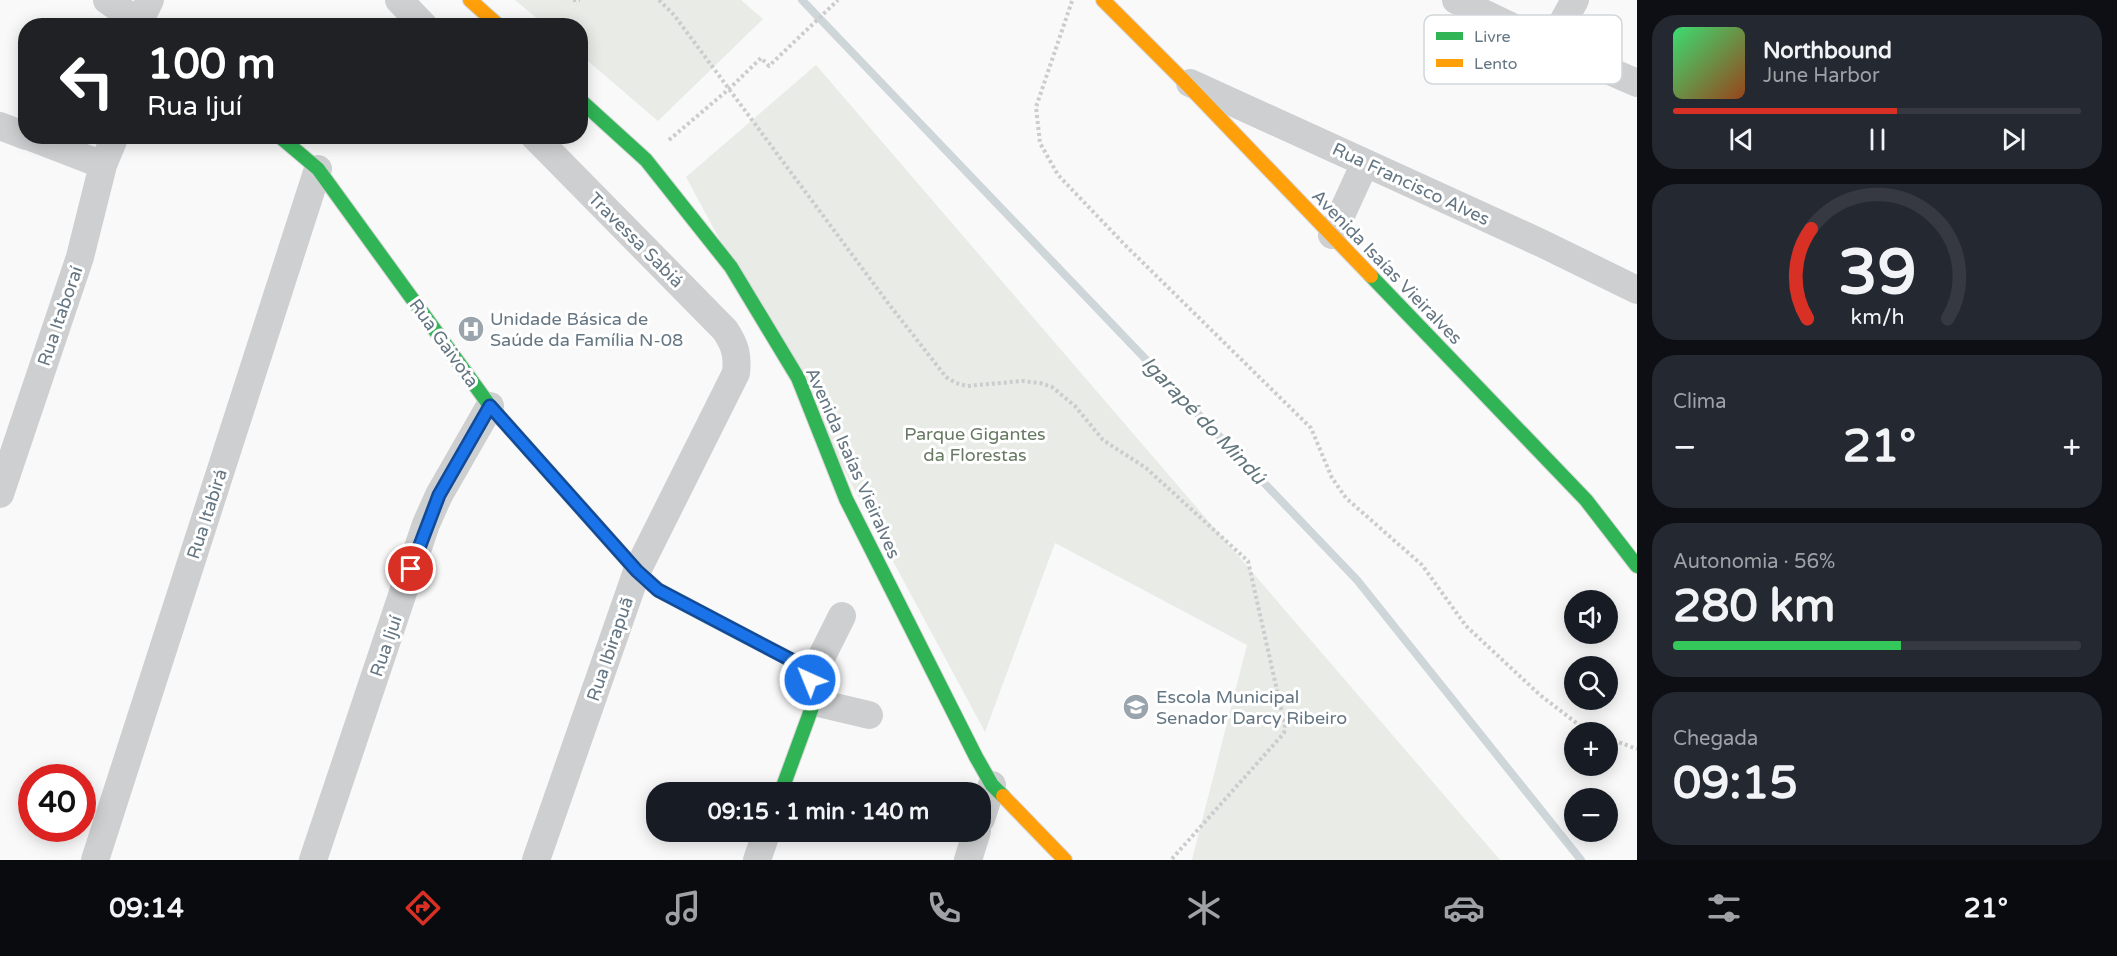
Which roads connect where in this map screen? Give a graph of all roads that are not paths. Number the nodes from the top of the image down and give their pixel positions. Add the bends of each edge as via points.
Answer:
1 (107, 0) edge
2 (399, 0) edge
3 (471, 0) edge
4 (1103, 0) edge
5 (1456, 0) edge
6 (1575, 0) edge
7 (1487, 15) edge
8 (1567, 15) edge
9 (144, 16) edge
10 (416, 18) edge
11 (490, 18) edge
12 (1622, 76) edge
13 (1184, 81) junction
14 (1637, 82) edge
15 (588, 107) edge
16 (0, 126) edge
17 (18, 133) edge
18 (48, 144) edge
19 (112, 144) edge
20 (288, 144) edge
21 (542, 144) edge
22 (1365, 163) junction
23 (103, 165) junction
24 (318, 169) junction
25 (1332, 235) junction
26 (1637, 290) edge
27 (735, 346) joint
28 (490, 406) junction
29 (0, 494) edge
30 (1637, 566) edge
31 (637, 571) junction
32 (842, 616) dead end
33 (806, 681) junction
34 (868, 716) dead end
35 (783, 782) edge
36 (992, 785) junction
37 (991, 788) edge
38 (763, 842) edge
39 (974, 842) edge
40 (95, 860) edge
41 (313, 860) edge
42 (536, 860) edge
43 (757, 860) edge
44 (968, 860) edge
45 (1065, 860) edge

1 - 9 street
2 - 10 street
3 - 11 main road
4 - 13 main road, Avenida Isaías Vieiralves
5 - 7 street
6 - 8 street
12 - 14 street
13 - 22 street, Rua Francisco Alves
13 - 25 main road, Avenida Isaías Vieiralves
15 - 36 main road, Avenida Isaías Vieiralves via 646,160 731,267 798,378 851,509
16 - 17 street
18 - 23 street
19 - 23 street, Rua Itaboraí
20 - 24 main road, Rua Gaivota
21 - 27 street, Travessa Sabiá via 725,330
22 - 25 street
22 - 26 street, Rua Francisco Alves
23 - 29 street, Rua Itaboraí via 80,256
24 - 28 main road, Rua Gaivota
24 - 40 street, Rua Itabirá
25 - 30 main road, Avenida Isaías Vieiralves via 1586,500
27 - 31 street, Rua Ibirapuã via 736,373
28 - 31 main road, Rua Gaivota
28 - 41 street, Rua Ijuí via 426,524
31 - 33 main road, Rua Gaivota via 658,590
31 - 42 street, Rua Ibirapuã
32 - 33 street
33 - 34 street
33 - 35 main road
36 - 37 street
36 - 45 main road, Avenida Isaías Vieiralves
38 - 43 street
39 - 44 street

